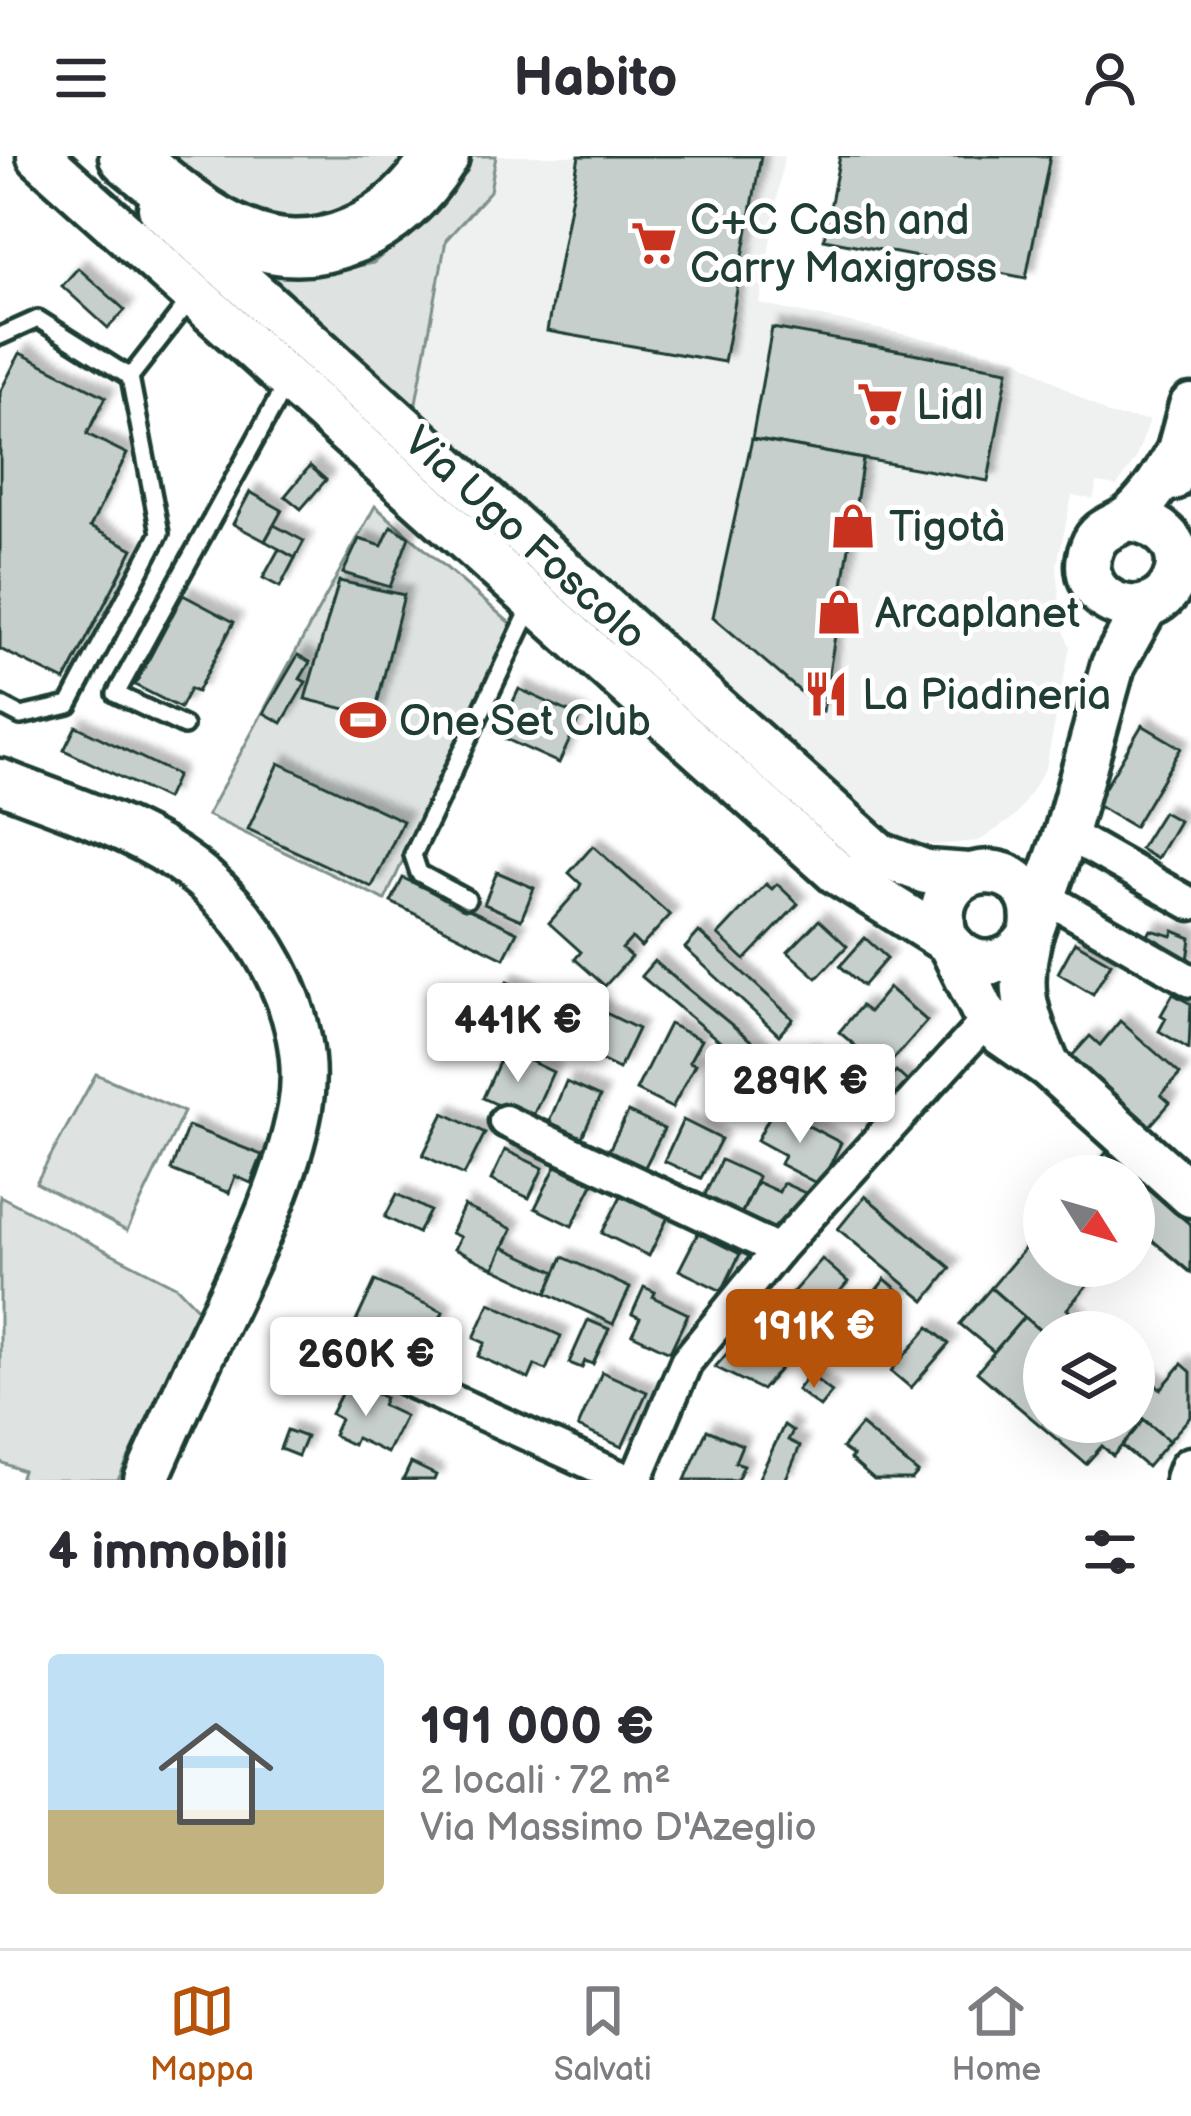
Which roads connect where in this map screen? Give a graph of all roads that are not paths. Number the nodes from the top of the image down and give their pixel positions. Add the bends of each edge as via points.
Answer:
1 (40, 156) edge
2 (102, 156) edge
3 (127, 156) edge
4 (441, 156) edge
5 (194, 295) junction
6 (0, 336) edge
7 (130, 377) junction
8 (289, 380) junction
9 (1191, 406) edge
10 (1164, 540) edge
11 (1093, 586) junction
12 (1167, 596) edge
13 (534, 600) junction
14 (1113, 665) junction
15 (0, 705) edge
16 (184, 726) dead end
17 (0, 781) edge
18 (1075, 790) junction
19 (1066, 833) junction
20 (1012, 897) junction
21 (467, 899) dead end
22 (1191, 904) edge
23 (949, 943) junction
24 (1191, 981) edge
25 (988, 1019) junction
26 (1048, 1066) junction
27 (506, 1121) dead end
28 (1191, 1195) edge
29 (778, 1250) junction
30 (326, 1343) dead end
31 (1191, 1469) edge
32 (146, 1480) edge
33 (631, 1480) edge
34 (1187, 1480) edge

1 - 5 street
2 - 20 street, Via Ugo Foscolo via 880,855
3 - 4 highway via 218,226 295,250 332,245 394,212
5 - 7 lane
5 - 8 street
6 - 7 lane via 38,319
7 - 15 lane via 160,532 68,705 21,716
8 - 13 street
8 - 16 lane via 116,694
9 - 10 street via 1156,488
10 - 11 street via 1101,532 1089,560
10 - 12 street via 1176,577
11 - 12 street via 1132,609
11 - 14 street
12 - 14 street
13 - 21 lane via 413,855 418,873
13 - 23 street via 862,892
14 - 18 street
17 - 32 street via 176,858 261,942 293,1018 301,1104 278,1188
18 - 19 street
18 - 20 street via 1026,847
19 - 20 street
19 - 22 street
20 - 23 street via 950,890 942,924
20 - 23 street via 1016,954 992,963 967,959
20 - 24 street
20 - 26 street via 1021,996
23 - 25 street
25 - 26 street
25 - 29 street
26 - 28 street
27 - 29 street
29 - 33 street via 686,1362
30 - 33 street
31 - 34 street

